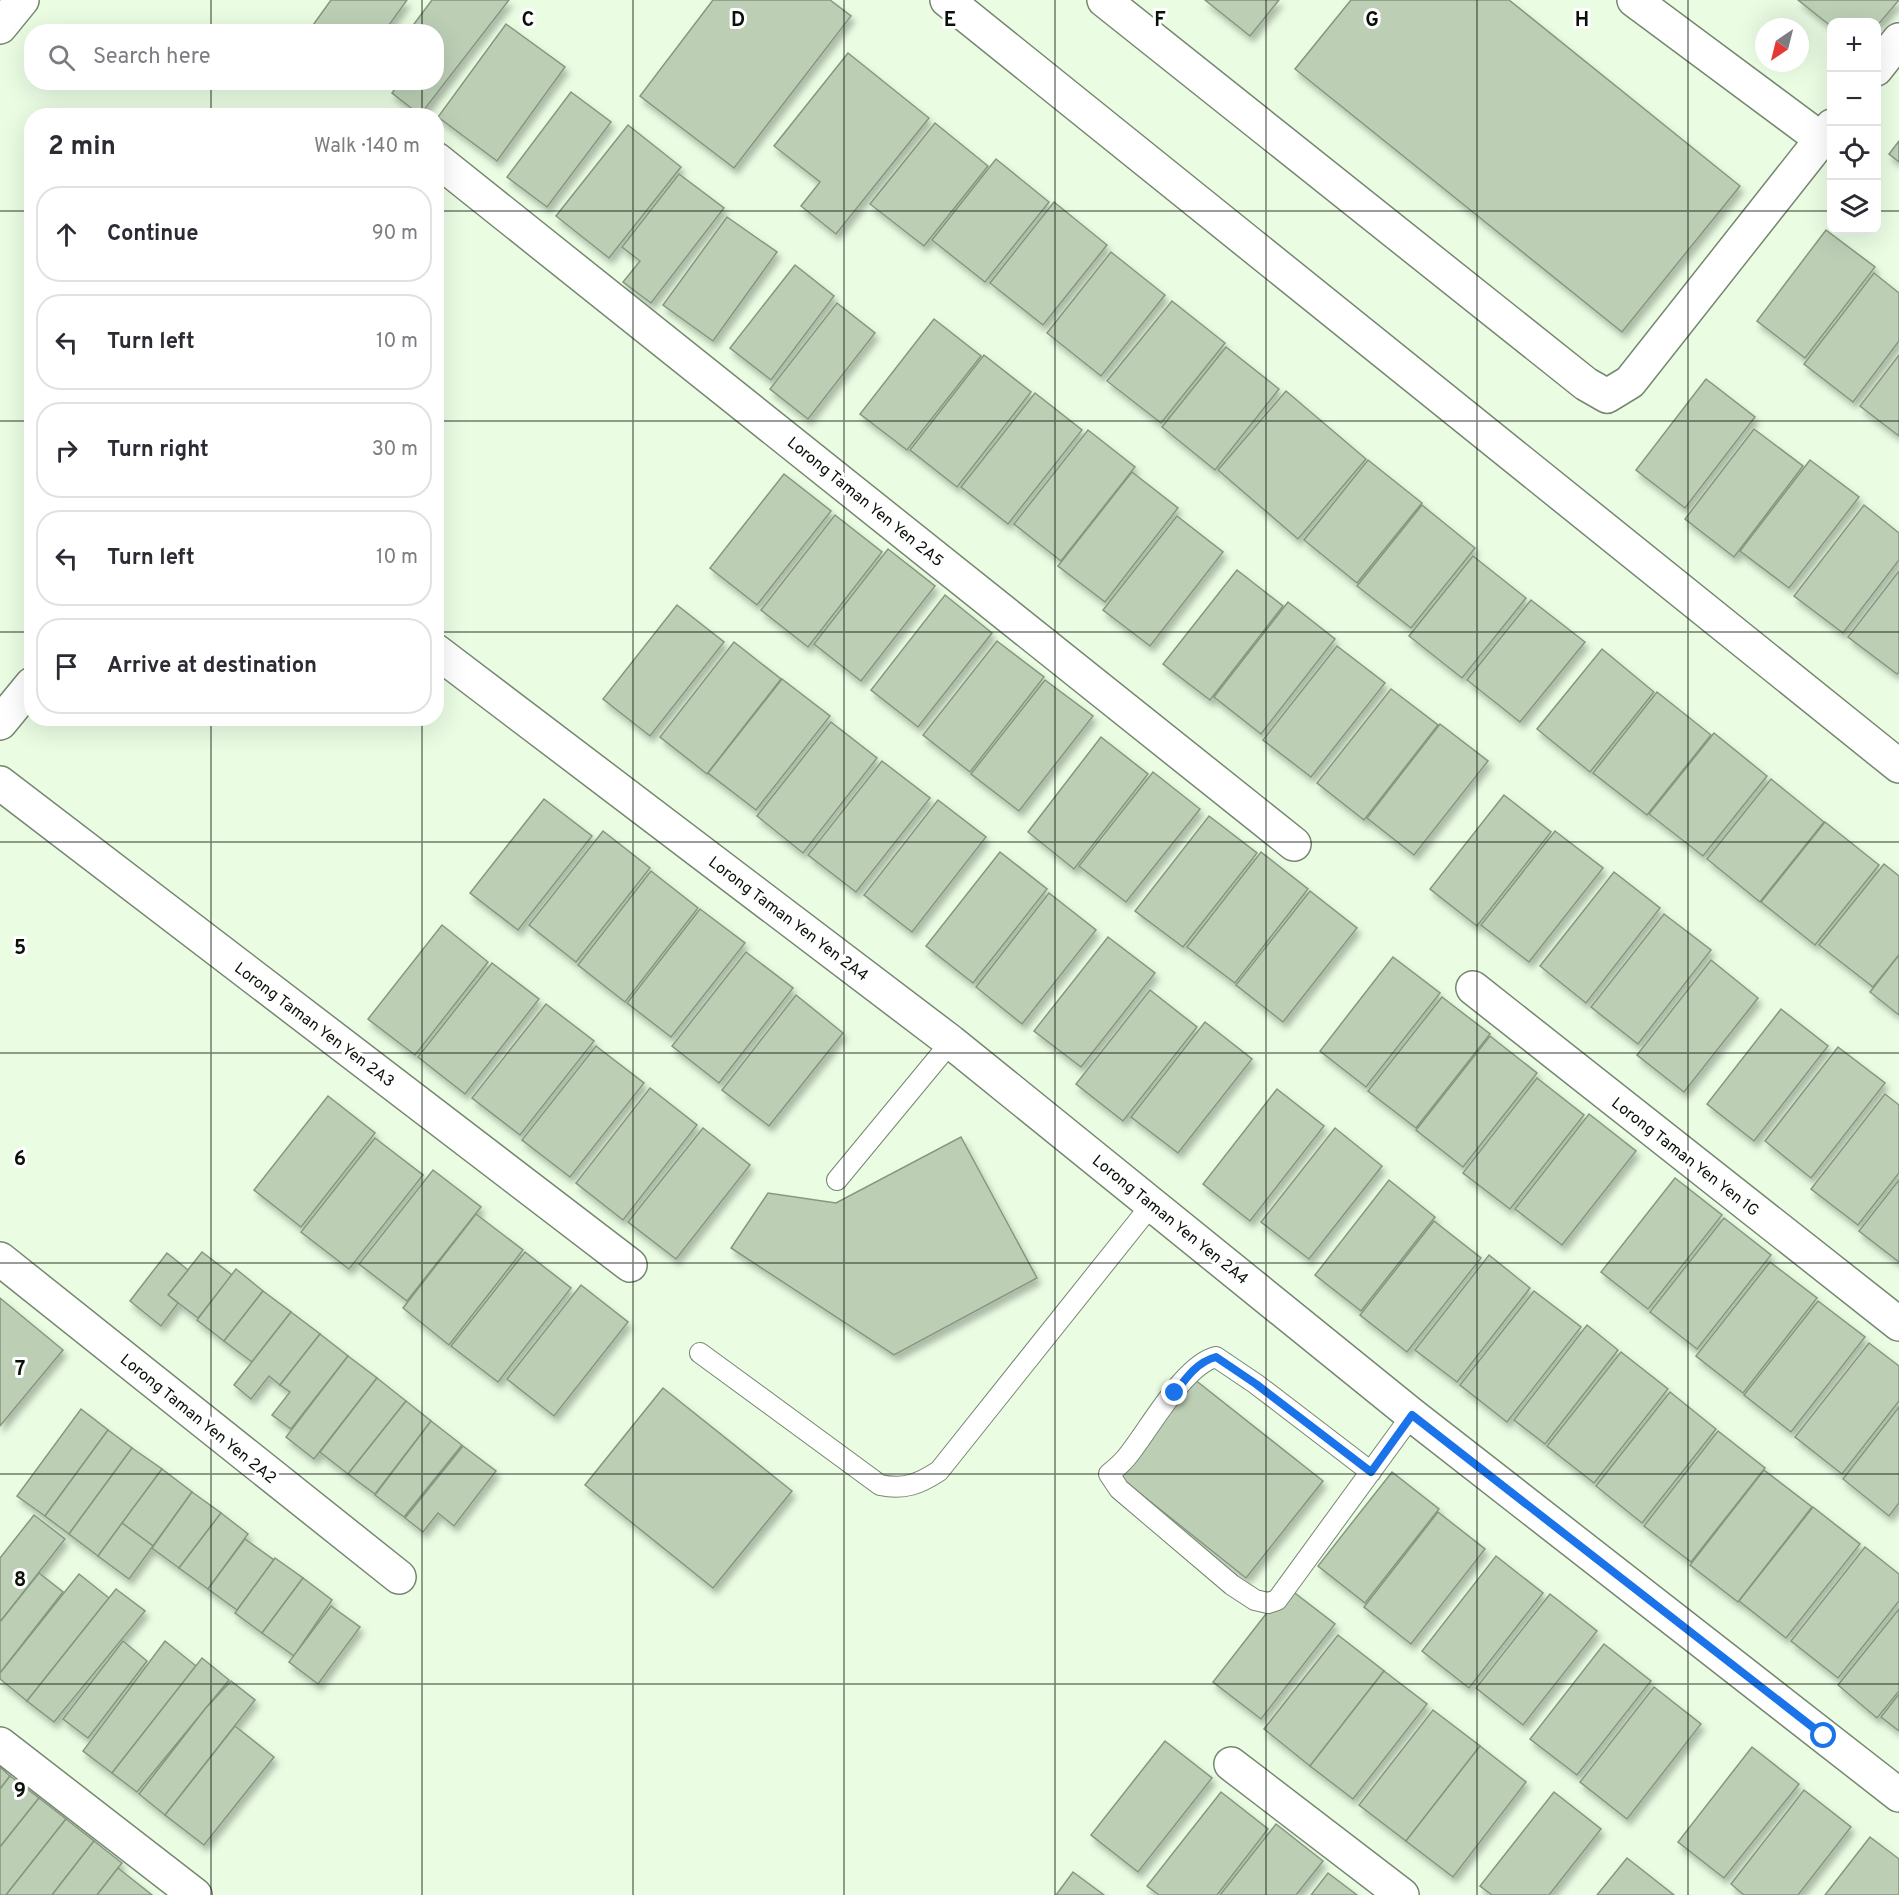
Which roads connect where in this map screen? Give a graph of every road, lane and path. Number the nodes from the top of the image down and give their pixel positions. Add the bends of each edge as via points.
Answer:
1 (22, 0) edge
2 (947, 0) edge
3 (1104, 0) edge
4 (1635, 0) edge
5 (0, 27) edge
6 (1899, 40) edge
7 (1881, 63) edge
8 (1826, 132) edge
9 (444, 170) edge
10 (444, 657) edge
11 (24, 694) edge
12 (0, 723) edge
13 (1899, 766) edge
14 (0, 783) edge
15 (1294, 844) dead end
16 (1473, 988) dead end
17 (951, 1042) junction
18 (837, 1180) dead end
19 (1152, 1203) junction
20 (0, 1259) edge
21 (630, 1265) dead end
22 (1899, 1324) edge
23 (700, 1353) dead end
24 (1412, 1415) junction
25 (1371, 1472) junction
26 (399, 1577) dead end
27 (0, 1744) edge
28 (1231, 1764) dead end
29 (1899, 1795) edge
30 (195, 1895) edge
31 (1402, 1895) edge

1 - 5 street
2 - 13 street
3 - 8 street via 1586,384 1607,396 1630,382
4 - 8 street
6 - 7 street
9 - 15 street, Lorong Taman Yen Yen 2A5
10 - 17 street, Lorong Taman Yen Yen 2A4
11 - 12 street
14 - 21 street, Lorong Taman Yen Yen 2A3
16 - 22 street, Lorong Taman Yen Yen 1G
17 - 18 lane
17 - 19 street, Lorong Taman Yen Yen 2A4
19 - 23 lane via 939,1471 922,1482 895,1488 880,1485
19 - 24 street, Lorong Taman Yen Yen 2A4
20 - 26 street, Lorong Taman Yen Yen 2A2
24 - 25 lane
24 - 29 street, Lorong Taman Yen Yen 2A4
25 - 25 lane via 1277,1600 1268,1603 1255,1600 1232,1585 1119,1489 1109,1474 1125,1459 1187,1376 1205,1360 1216,1357
27 - 30 street
28 - 31 street

